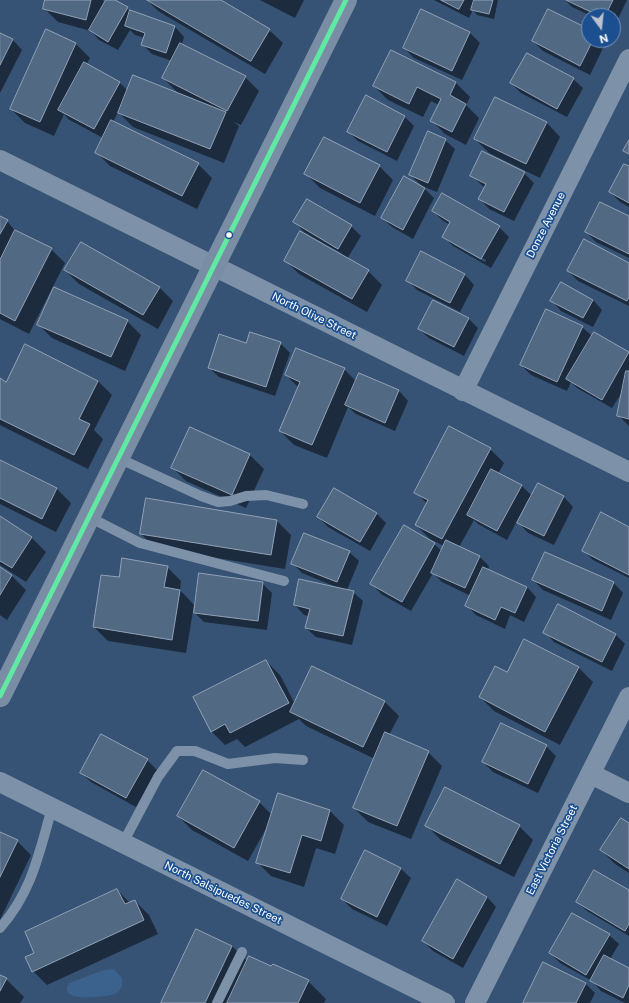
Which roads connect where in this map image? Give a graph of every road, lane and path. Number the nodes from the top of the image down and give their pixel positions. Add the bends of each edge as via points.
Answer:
1 (346, 0) edge
2 (629, 59) edge
3 (0, 160) edge
4 (214, 266) junction
5 (463, 391) junction
6 (118, 458) junction
7 (629, 472) edge
8 (303, 504) dead end
9 (89, 517) junction
10 (284, 581) dead end
11 (0, 696) edge
12 (629, 697) edge
13 (304, 760) dead end
14 (591, 774) junction
15 (0, 782) edge
16 (629, 793) edge
17 (52, 808) junction
18 (122, 843) junction
19 (0, 928) edge
20 (242, 952) dead end
21 (217, 1003) edge
22 (445, 1003) edge
23 (474, 1003) edge

1 - 4 main road
2 - 5 street, Donze Avenue
3 - 4 street, North Olive Street
4 - 5 street, North Olive Street
4 - 6 main road
5 - 7 street, North Olive Street
6 - 8 lane via 218,502 266,495
6 - 9 main road
9 - 10 lane via 140,543
9 - 11 main road
12 - 14 street, East Victoria Street
13 - 18 lane via 275,758 228,764 195,752 177,751 158,777
14 - 16 street
14 - 23 street, East Victoria Street
15 - 17 street, North Salsipuedes Street
17 - 18 street, North Salsipuedes Street
17 - 19 lane via 28,887 14,912
18 - 22 street, North Salsipuedes Street
20 - 21 lane

